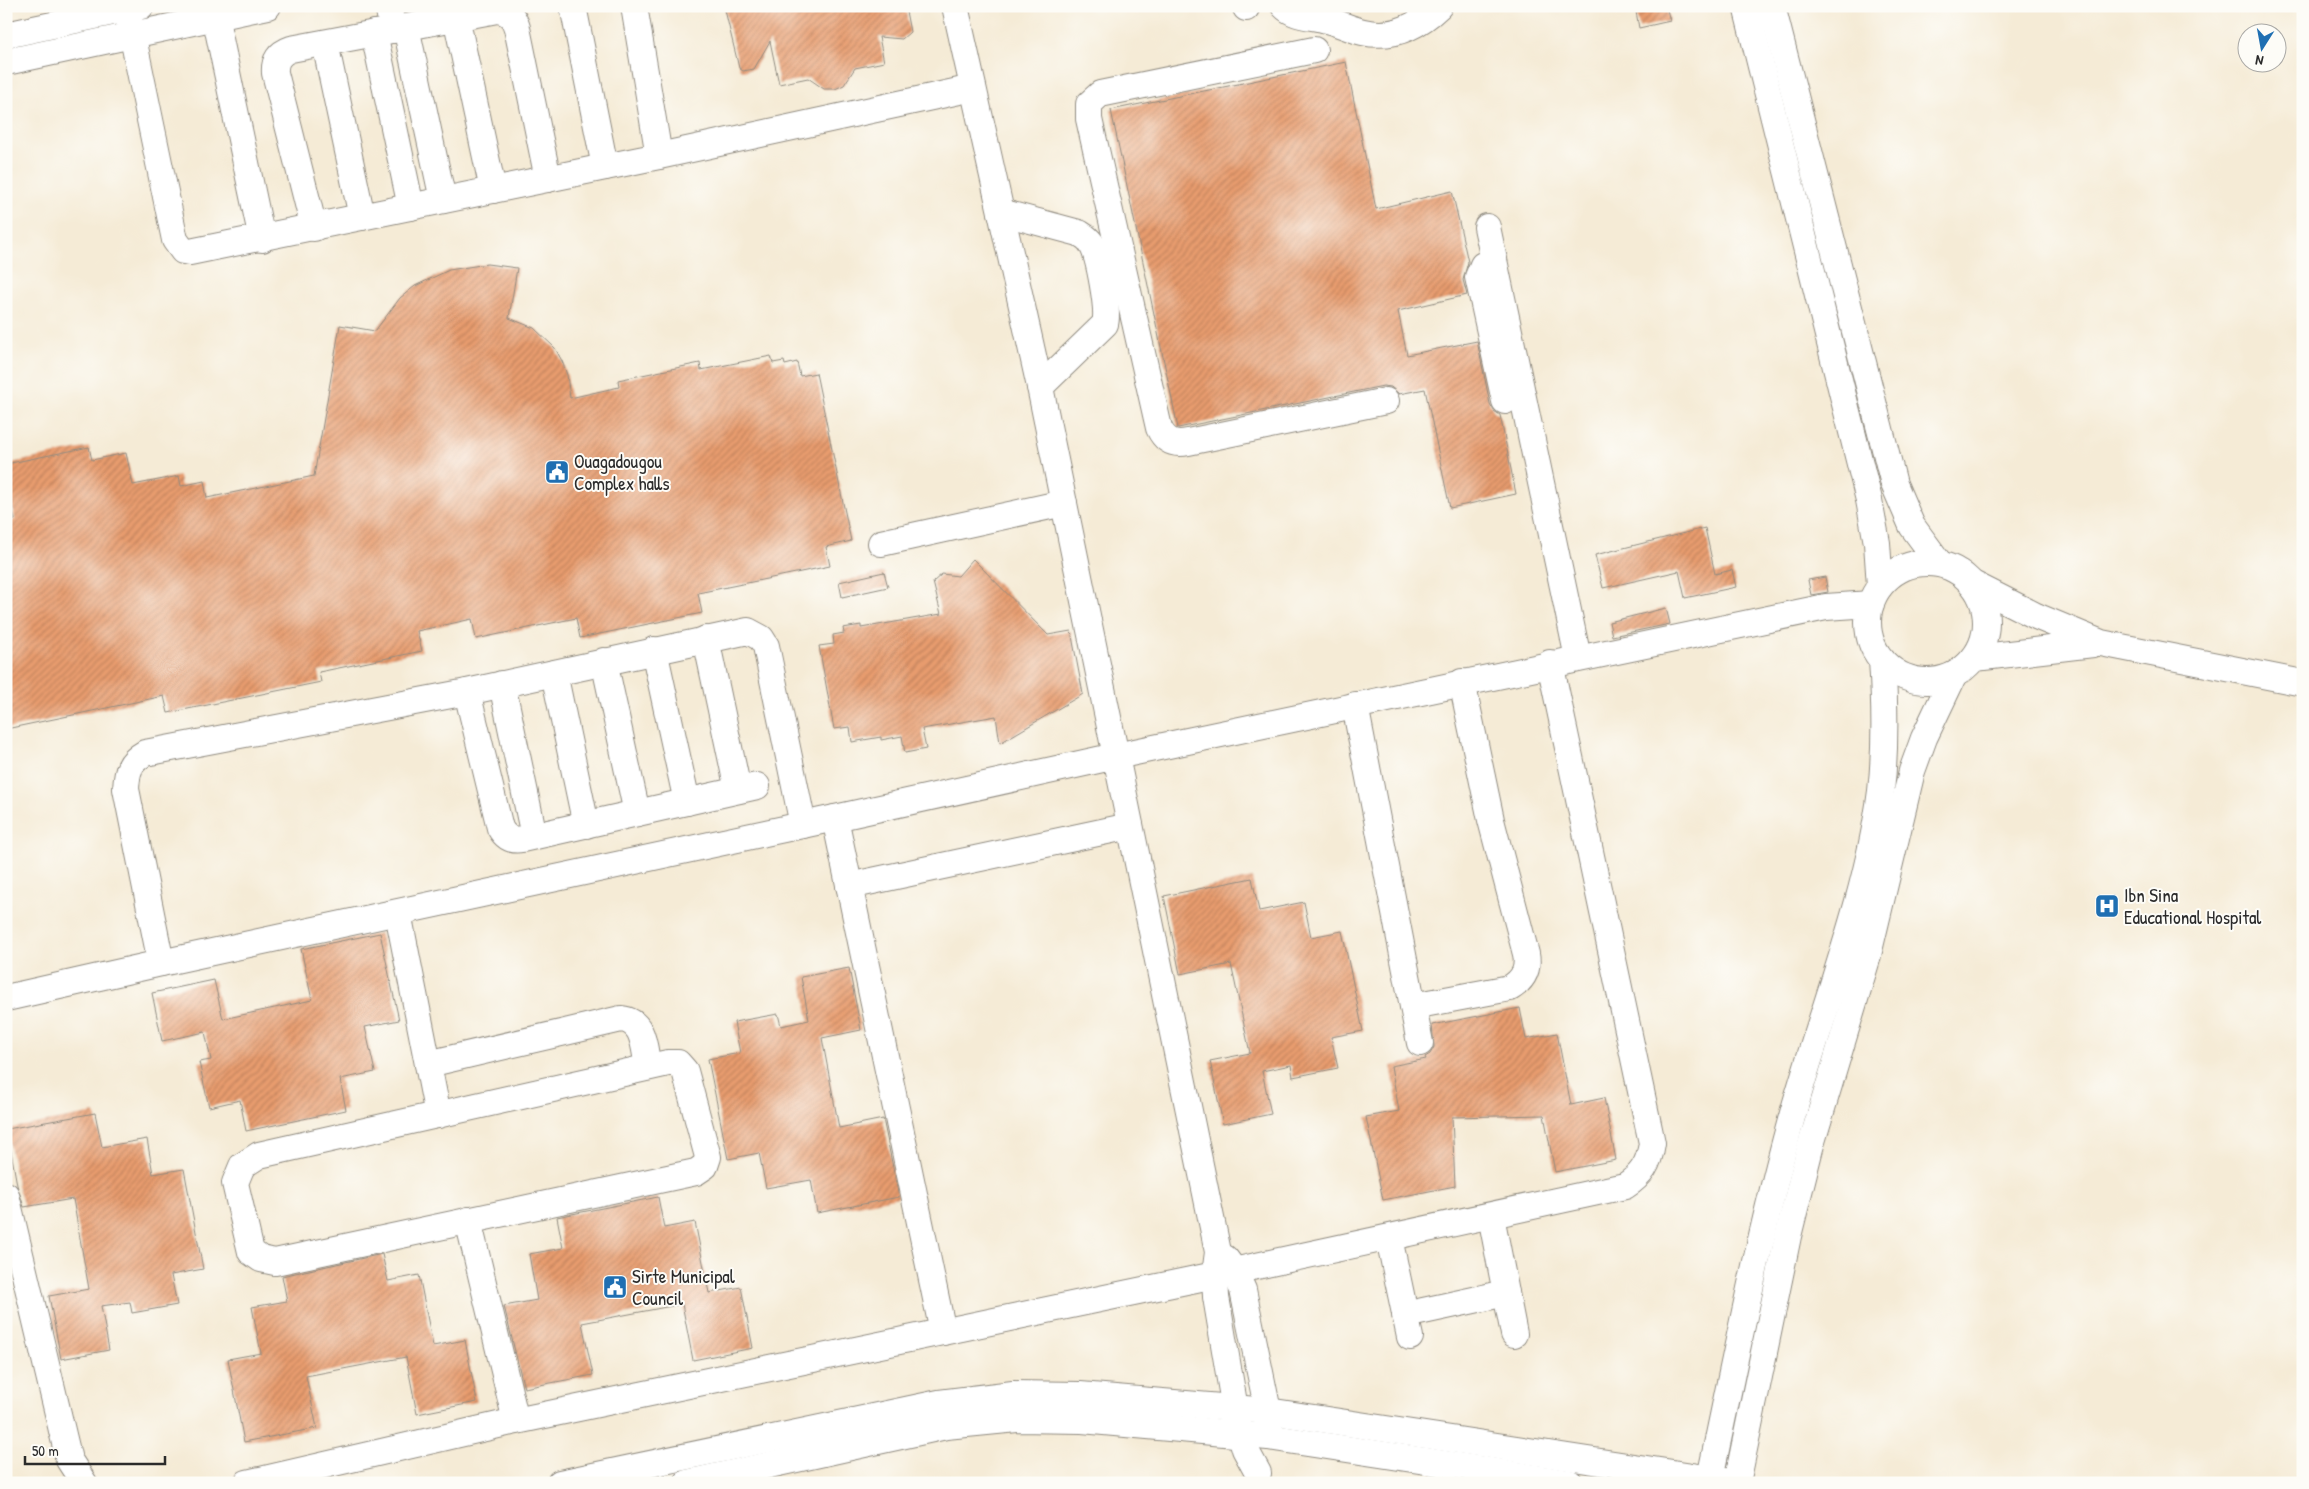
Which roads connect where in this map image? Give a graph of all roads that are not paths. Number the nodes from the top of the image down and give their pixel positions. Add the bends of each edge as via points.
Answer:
1 (268, 6) edge
2 (573, 6) edge
3 (634, 6) edge
4 (955, 6) edge
5 (1284, 6) edge
6 (1440, 6) edge
7 (1746, 6) edge
8 (1772, 6) edge
9 (134, 8) edge
10 (215, 12) edge
11 (456, 18) junction
12 (390, 24) edge
13 (6, 35) edge
14 (132, 35) junction
15 (325, 43) junction
16 (1314, 50) dead end
17 (6, 62) edge
18 (973, 88) junction
19 (659, 156) junction
20 (605, 167) junction
21 (548, 179) junction
22 (493, 190) junction
23 (443, 200) junction
24 (411, 208) junction
25 (1001, 212) junction
26 (362, 217) junction
27 (1487, 227) dead end
28 (314, 228) junction
29 (262, 239) junction
30 (1112, 272) junction
31 (1040, 387) junction
32 (1386, 401) dead end
33 (1064, 503) junction
34 (881, 543) dead end
35 (1940, 564) junction
36 (1973, 584) junction
37 (1875, 595) junction
38 (706, 638) junction
39 (2101, 643) junction
40 (654, 650) junction
41 (1578, 658) junction
42 (1975, 658) junction
43 (1882, 660) junction
44 (604, 661) junction
45 (1550, 663) junction
46 (554, 673) junction
47 (1954, 675) junction
48 (1462, 682) junction
49 (502, 684) junction
50 (2303, 684) edge
51 (467, 692) junction
52 (1355, 705) junction
53 (1116, 756) junction
54 (686, 802) junction
55 (637, 813) junction
56 (835, 818) junction
57 (586, 824) junction
58 (804, 825) junction
59 (1130, 826) junction
60 (534, 836) junction
61 (849, 886) junction
62 (398, 913) junction
63 (161, 963) junction
64 (6, 998) edge
65 (1413, 1006) junction
66 (1420, 1043) dead end
67 (428, 1064) junction
68 (648, 1067) junction
69 (438, 1115) junction
70 (6, 1195) edge
71 (1491, 1216) junction
72 (468, 1220) junction
73 (1389, 1238) junction
74 (1222, 1266) junction
75 (1506, 1293) junction
76 (943, 1332) junction
77 (1514, 1334) dead end
78 (1253, 1337) junction
79 (1224, 1342) junction
80 (1235, 1408) junction
81 (1268, 1411) junction
82 (516, 1421) junction
83 (1240, 1434) junction
84 (1268, 1437) junction
85 (1258, 1478) edge
86 (1710, 1478) junction
87 (84, 1483) edge
88 (247, 1483) edge
89 (560, 1483) edge
90 (687, 1483) edge
91 (1570, 1483) edge
92 (1737, 1483) edge

1 - 10 street
2 - 20 street
3 - 19 street
4 - 18 street
5 - 6 street via 1293,13 1363,32 1386,34 1418,24
7 - 37 street via 1869,500 1877,543
8 - 35 street via 1894,484 1912,526
9 - 13 street
9 - 14 street
10 - 14 street
10 - 29 street
11 - 12 street
11 - 21 street via 497,10 508,13 516,22
11 - 22 street
12 - 15 street
12 - 23 street
12 - 24 street
14 - 17 street
14 - 29 street via 178,246 183,251 198,252
15 - 26 street
15 - 28 street via 285,51 274,67
16 - 30 street via 1105,93 1092,100 1088,109 1089,119
18 - 19 street
18 - 25 street
19 - 20 street
20 - 21 street
21 - 22 street
22 - 23 street
23 - 24 street
24 - 26 street
25 - 30 street via 1087,237
25 - 31 street
26 - 28 street
27 - 41 street
28 - 29 street
30 - 31 street via 1105,324
30 - 32 street via 1162,434 1170,442 1188,442
31 - 33 street
33 - 34 street
33 - 53 street
35 - 36 street via 1952,568
35 - 37 street via 1913,565 1889,576
36 - 39 street via 2036,616
36 - 42 street via 1983,602 1987,621 1986,634
37 - 41 street
37 - 43 street via 1868,616 1869,633
38 - 40 street
38 - 54 street via 748,788
38 - 58 street via 748,631 757,634 764,642
39 - 42 street
39 - 50 street
40 - 44 street
40 - 54 street
41 - 45 street
42 - 47 street
43 - 47 street via 1903,676 1915,680 1935,680
43 - 86 street via 1885,725 1876,822 1856,904 1807,1062 1770,1198
44 - 46 street
44 - 55 street
45 - 48 street
45 - 71 street via 1652,1143 1644,1169 1624,1186
46 - 49 street
46 - 57 street
47 - 92 street via 1927,730 1912,771 1867,959 1810,1148 1788,1236
48 - 52 street
48 - 65 street via 1527,968 1521,980 1510,988
49 - 51 street
49 - 60 street
51 - 60 street via 500,828 511,839
51 - 63 street via 145,753 135,759 126,773 126,788
52 - 53 street
52 - 65 street
53 - 56 street
53 - 59 street
54 - 55 street
55 - 57 street
56 - 58 street
56 - 61 street
57 - 60 street
58 - 62 street
59 - 61 street
59 - 74 street
61 - 76 street
62 - 63 street
62 - 67 street
63 - 64 street
65 - 66 street
67 - 68 street via 622,1019 632,1021 640,1029
67 - 69 street
68 - 69 street
68 - 72 street via 678,1063 685,1070 708,1157 705,1166 696,1172
69 - 72 street via 260,1155 242,1166 235,1183 251,1252 261,1259 275,1262
70 - 87 street via 69,1460
71 - 73 street
71 - 75 street
72 - 82 street
73 - 74 street
73 - 75 street via 1408,1326
74 - 76 street
74 - 78 street via 1243,1290
74 - 79 street via 1216,1297
75 - 77 street
76 - 82 street
78 - 79 street
78 - 81 street
79 - 80 street
80 - 81 street
80 - 83 street
80 - 89 street via 1080,1395 1004,1395 939,1403
81 - 84 street
81 - 86 street
82 - 88 street
83 - 84 street
83 - 85 street
83 - 90 street via 1082,1420 1017,1419 946,1426
84 - 85 street
84 - 91 street
86 - 92 street

